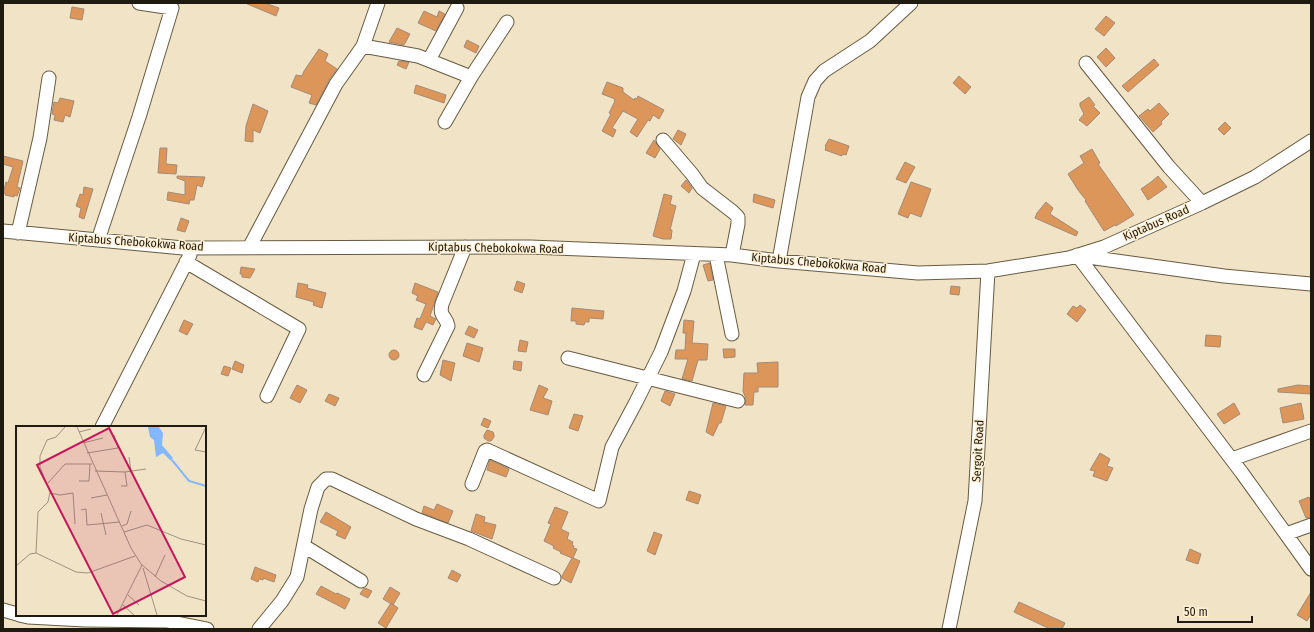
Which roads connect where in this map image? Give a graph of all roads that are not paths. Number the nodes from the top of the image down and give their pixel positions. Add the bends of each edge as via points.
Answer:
1 (139, 3) edge
2 (378, 3) edge
3 (910, 3) edge
4 (457, 8) dead end
5 (507, 22) dead end
6 (363, 46) junction
7 (424, 58) junction
8 (1086, 64) dead end
9 (471, 77) junction
10 (49, 78) dead end
11 (445, 122) dead end
12 (662, 140) dead end
13 (1311, 141) edge
14 (1202, 203) junction
15 (3, 231) edge
16 (18, 233) junction
17 (98, 240) junction
18 (465, 247) junction
19 (193, 248) junction
20 (249, 248) junction
21 (694, 254) junction
22 (716, 255) junction
23 (732, 255) junction
24 (1077, 255) junction
25 (779, 261) junction
26 (186, 262) junction
27 (988, 271) junction
28 (1311, 284) edge
29 (732, 334) dead end
30 (568, 358) dead end
31 (424, 375) dead end
32 (648, 378) junction
33 (267, 396) dead end
34 (738, 401) dead end
35 (103, 426) edge
36 (1311, 431) edge
37 (1232, 459) junction
38 (472, 484) dead end
39 (1311, 525) edge
40 (1286, 534) junction
41 (304, 546) junction
42 (1311, 569) edge
43 (554, 578) dead end
44 (361, 581) dead end
45 (3, 610) edge
46 (16, 614) edge
47 (23, 616) edge
48 (169, 618) edge
49 (207, 629) edge
50 (259, 629) edge
51 (949, 629) edge

1 - 17 street via 172,8
2 - 6 street
3 - 25 street via 870,41 824,71 815,81 808,97
4 - 7 street
5 - 9 street
6 - 7 street
6 - 20 street via 336,84
7 - 9 street
8 - 14 street via 1169,167
9 - 11 street
10 - 16 street via 40,138
12 - 23 street via 702,188 738,217
13 - 14 street, Kiptabus Road via 1255,177
14 - 24 street, Kiptabus Road via 1104,247
15 - 16 street, Kiptabus Chebokokwa Road
16 - 17 street, Kiptabus Chebokokwa Road
17 - 19 street, Kiptabus Chebokokwa Road
18 - 20 street, Kiptabus Chebokokwa Road
18 - 21 street, Kiptabus Chebokokwa Road
18 - 31 street via 440,310 448,326
19 - 20 street, Kiptabus Chebokokwa Road
19 - 26 street
21 - 22 street, Kiptabus Chebokokwa Road
21 - 32 street via 684,291 661,352
22 - 23 street, Kiptabus Chebokokwa Road
22 - 29 street
23 - 25 street, Kiptabus Chebokokwa Road
24 - 27 street, Kiptabus Road
24 - 28 street via 1224,276
24 - 37 street
25 - 27 street, Kiptabus Chebokokwa Road via 918,272
26 - 33 street via 299,329
26 - 35 street
27 - 51 street, Sergoit Road via 975,501
30 - 32 street
32 - 34 street
32 - 38 street via 612,447 600,501 487,450
36 - 37 street
37 - 40 street
39 - 40 street
40 - 42 street
41 - 43 street via 318,487 324,480 332,479 416,519 469,539
41 - 44 street
41 - 50 street via 297,577 282,601
45 - 46 street
47 - 48 street via 85,620
48 - 49 street

